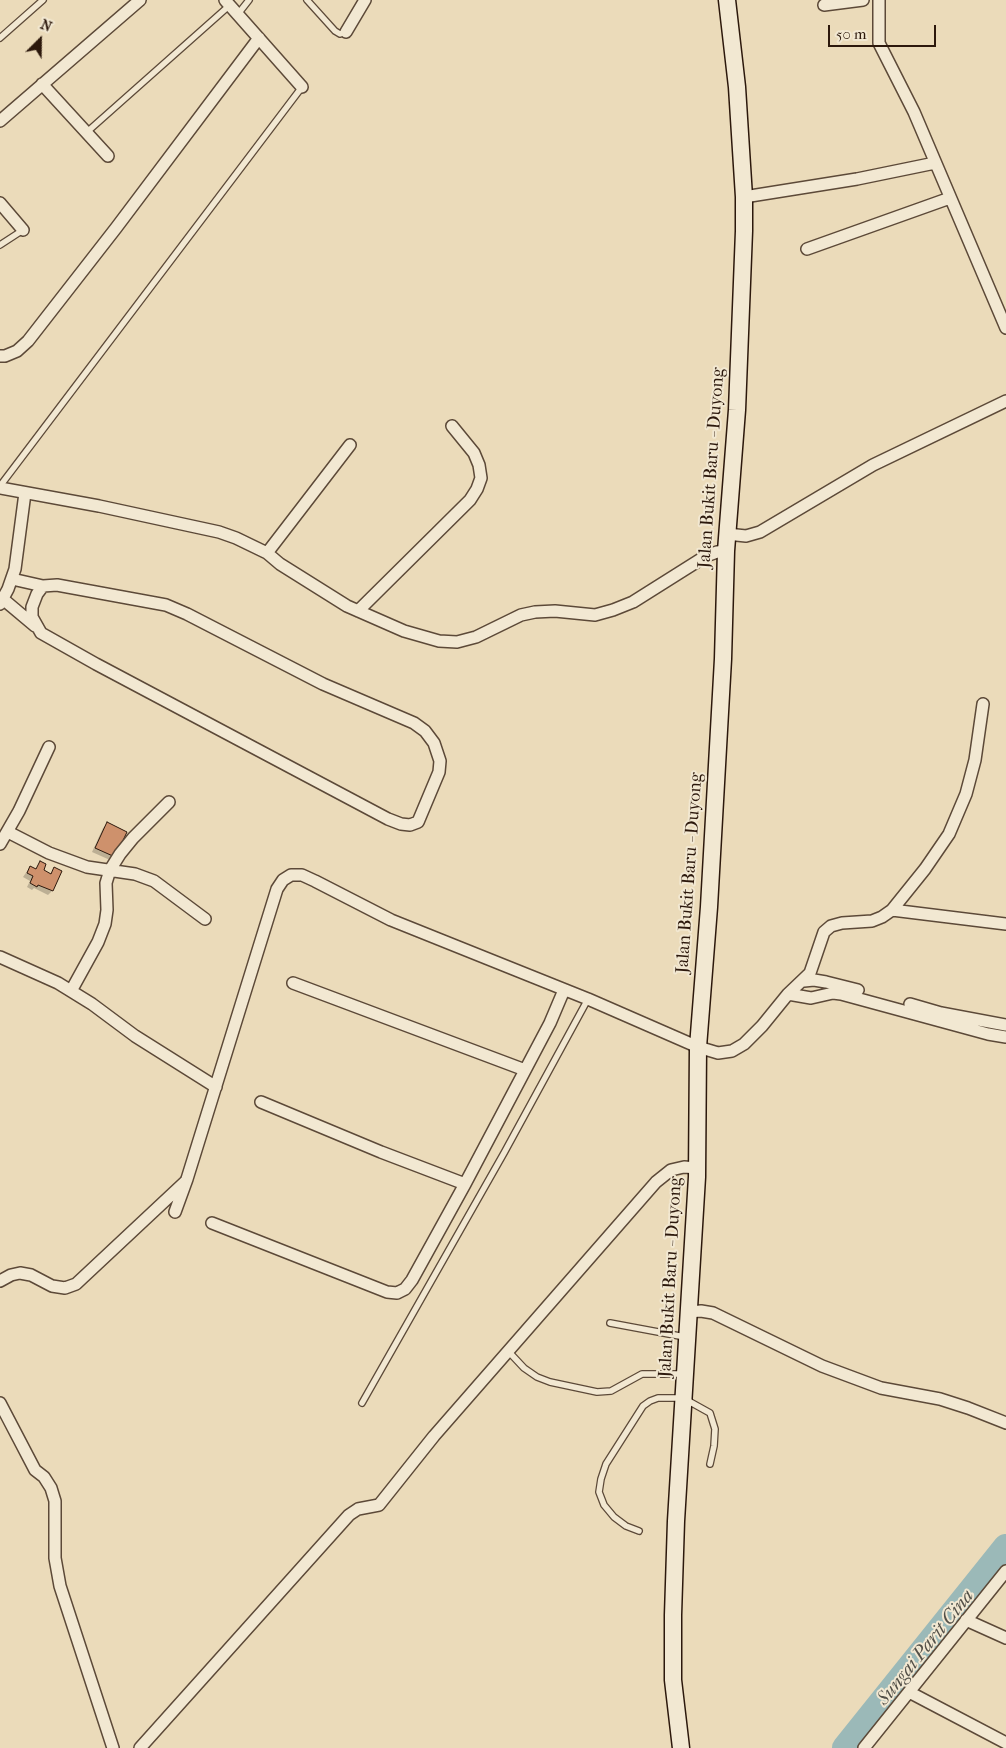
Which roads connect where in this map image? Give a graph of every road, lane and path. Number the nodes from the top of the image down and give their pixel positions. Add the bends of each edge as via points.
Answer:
1 (42, 0) edge
2 (140, 0) edge
3 (249, 0) edge
4 (307, 0) edge
5 (365, 0) edge
6 (727, 0) edge
7 (863, 0) edge
8 (879, 0) edge
9 (824, 5) dead end
10 (231, 6) edge
11 (346, 32) joint
12 (0, 38) edge
13 (259, 38) junction
14 (42, 84) junction
15 (302, 87) joint
16 (0, 121) edge
17 (86, 132) junction
18 (108, 156) dead end
19 (935, 163) junction
20 (744, 197) junction
21 (950, 198) junction
22 (0, 203) edge
23 (23, 230) joint
24 (0, 244) edge
25 (807, 249) dead end
26 (1006, 328) edge
27 (0, 356) edge
28 (1006, 401) edge
29 (452, 426) dead end
30 (350, 445) dead end
31 (0, 487) edge
32 (25, 493) junction
33 (727, 534) junction
34 (726, 551) junction
35 (267, 553) junction
36 (12, 579) junction
37 (43, 586) junction
38 (2, 601) edge
39 (358, 611) junction
40 (41, 633) junction
41 (983, 704) dead end
42 (49, 747) dead end
43 (169, 802) dead end
44 (8, 832) junction
45 (0, 844) edge
46 (110, 870) junction
47 (892, 910) junction
48 (205, 919) dead end
49 (1006, 924) edge
50 (0, 957) edge
51 (804, 981) junction
52 (293, 984) dead end
53 (71, 990) junction
54 (564, 990) junction
55 (788, 994) junction
56 (588, 1000) junction
57 (1006, 1025) edge
58 (1006, 1037) edge
59 (698, 1048) junction
60 (525, 1070) junction
61 (216, 1087) junction
62 (261, 1102) dead end
63 (697, 1168) junction
64 (187, 1179) junction
65 (465, 1184) junction
66 (175, 1212) dead end
67 (212, 1223) dead end
68 (0, 1281) edge
69 (688, 1312) junction
70 (610, 1323) dead end
71 (687, 1338) junction
72 (509, 1352) junction
73 (685, 1374) junction
74 (683, 1398) junction
75 (0, 1403) edge
76 (362, 1403) dead end
77 (1006, 1423) edge
78 (710, 1464) dead end
79 (639, 1531) dead end
80 (1006, 1571) edge
81 (966, 1620) junction
82 (1006, 1638) edge
83 (909, 1692) junction
84 (1006, 1743) edge
85 (113, 1748) edge
86 (140, 1748) edge
87 (681, 1748) edge
88 (864, 1748) edge

1 - 12 lane
2 - 14 street
3 - 10 lane
4 - 11 lane via 335,31 340,34
5 - 11 street
6 - 20 main road, Jalan Bukit Baru - Duyong
7 - 9 street
8 - 19 street via 879,43 914,112
10 - 13 street
10 - 17 lane
13 - 15 street
13 - 27 street via 28,341 17,351
14 - 16 street
14 - 17 street
15 - 31 lane
17 - 18 street
19 - 20 street
19 - 21 street
20 - 33 main road, Jalan Bukit Baru - Duyong via 737,410
21 - 25 street
21 - 26 street
22 - 23 street
23 - 24 lane
28 - 33 street via 874,465 760,532 746,536
29 - 39 street via 474,453 479,465 481,478 477,489 470,500
30 - 35 street
31 - 32 street
32 - 35 street via 218,532
32 - 36 street
33 - 34 main road, Jalan Bukit Baru - Duyong
34 - 39 street via 706,556 633,602 613,610 595,615 555,611 520,615 476,637 457,642 439,641
34 - 59 main road, Jalan Bukit Baru - Duyong via 723,659
35 - 39 street via 337,601
36 - 37 street
36 - 38 street
37 - 40 street via 32,607 32,617
37 - 40 street via 57,585 166,605 323,684 414,723 434,743 440,761 423,813 418,822 410,825 388,819
38 - 40 street
41 - 47 street via 975,760 966,794 949,834
42 - 44 street
43 - 46 street via 151,818
44 - 45 street
44 - 46 street via 49,853 87,867
46 - 48 street via 154,881
46 - 53 street via 106,883 105,924
47 - 49 street
47 - 51 street via 872,921 842,923 824,932 815,963
50 - 53 street
51 - 55 street
51 - 57 street via 826,982 941,1013
52 - 60 street
53 - 61 street via 135,1036
54 - 56 street
54 - 60 street
54 - 61 street via 391,920 302,875 291,875 277,889
55 - 58 street via 811,998 841,994
55 - 59 street via 744,1044 732,1051 718,1053
56 - 59 street
56 - 76 lane
59 - 63 main road, Jalan Bukit Baru - Duyong
60 - 65 street
61 - 64 street
62 - 65 street
63 - 69 main road, Jalan Bukit Baru - Duyong
63 - 72 street via 671,1170 656,1182
64 - 66 street
64 - 68 street via 76,1284 65,1288 52,1286 20,1273
65 - 67 street via 412,1280 397,1293 381,1290
69 - 71 main road, Jalan Bukit Baru - Duyong
69 - 77 street via 713,1313 822,1366 880,1388 940,1399
70 - 71 lane
71 - 73 main road, Jalan Bukit Baru - Duyong
72 - 73 lane via 536,1377 597,1392 610,1391 642,1374
72 - 86 street via 434,1436 379,1505 358,1509 349,1515
73 - 74 main road, Jalan Bukit Baru - Duyong
74 - 78 lane via 710,1414 715,1429
74 - 79 lane via 658,1398 643,1406 606,1464 601,1478 599,1492 604,1506 626,1526
74 - 87 main road, Jalan Bukit Baru - Duyong via 673,1615 673,1680
75 - 85 street via 35,1470 51,1488 55,1501 55,1558 60,1586
80 - 81 street
81 - 82 street
81 - 83 street
83 - 84 street
83 - 88 street

